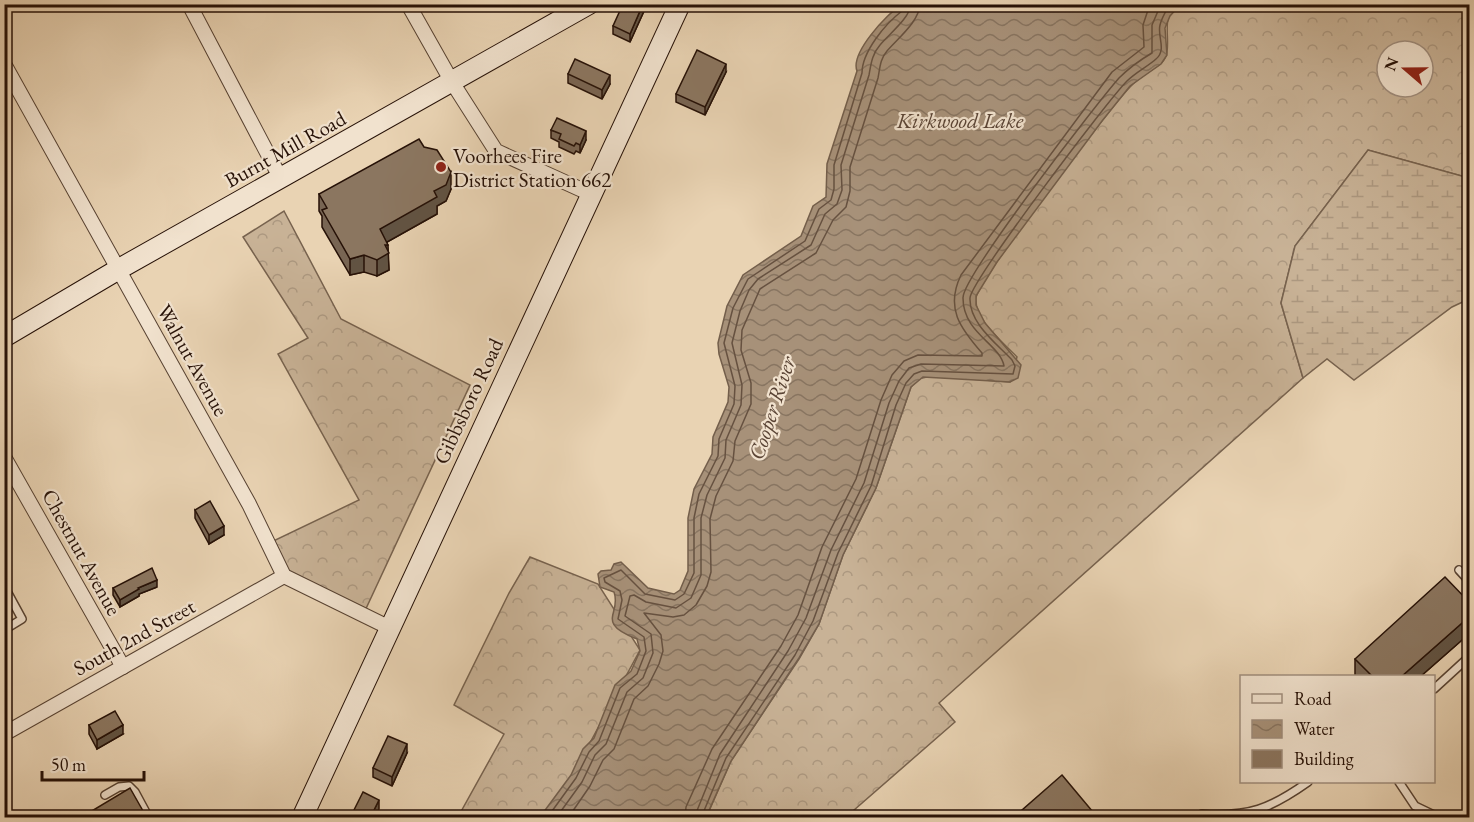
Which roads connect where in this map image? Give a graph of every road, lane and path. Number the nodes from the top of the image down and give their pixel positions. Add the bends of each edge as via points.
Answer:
1 (189, 4) edge
2 (408, 4) edge
3 (590, 4) edge
4 (680, 4) edge
5 (4, 64) edge
6 (452, 82) junction
7 (281, 179) junction
8 (591, 194) junction
9 (119, 269) junction
10 (4, 337) edge
11 (4, 457) edge
12 (1459, 570) dead end
13 (284, 576) junction
14 (1470, 582) edge
15 (4, 586) edge
16 (390, 627) junction
17 (4, 630) edge
18 (1470, 656) edge
19 (123, 667) junction
20 (1435, 688) edge
21 (4, 734) edge
22 (1307, 783) edge
23 (1400, 783) edge
24 (105, 795) dead end
25 (149, 818) edge
26 (302, 818) edge
27 (1201, 818) edge
28 (1440, 818) edge

1 - 7 street
2 - 6 street
3 - 6 street, Burnt Mill Road
4 - 8 street, Gibbsboro Road
5 - 9 street, Walnut Avenue
6 - 7 street, Burnt Mill Road
6 - 8 street via 496,151
7 - 9 street, Burnt Mill Road
8 - 16 street, Gibbsboro Road
9 - 10 street, Burnt Mill Road
9 - 13 street, Walnut Avenue via 249,504
11 - 19 street, Chestnut Avenue
12 - 14 lane
13 - 16 street
13 - 19 street, South 2nd Street
15 - 17 lane via 22,619
16 - 26 street, Gibbsboro Road
18 - 20 lane
19 - 21 street, South 2nd Street
22 - 27 lane via 1251,813 1202,814
23 - 28 lane via 1415,806
24 - 25 lane via 129,786

